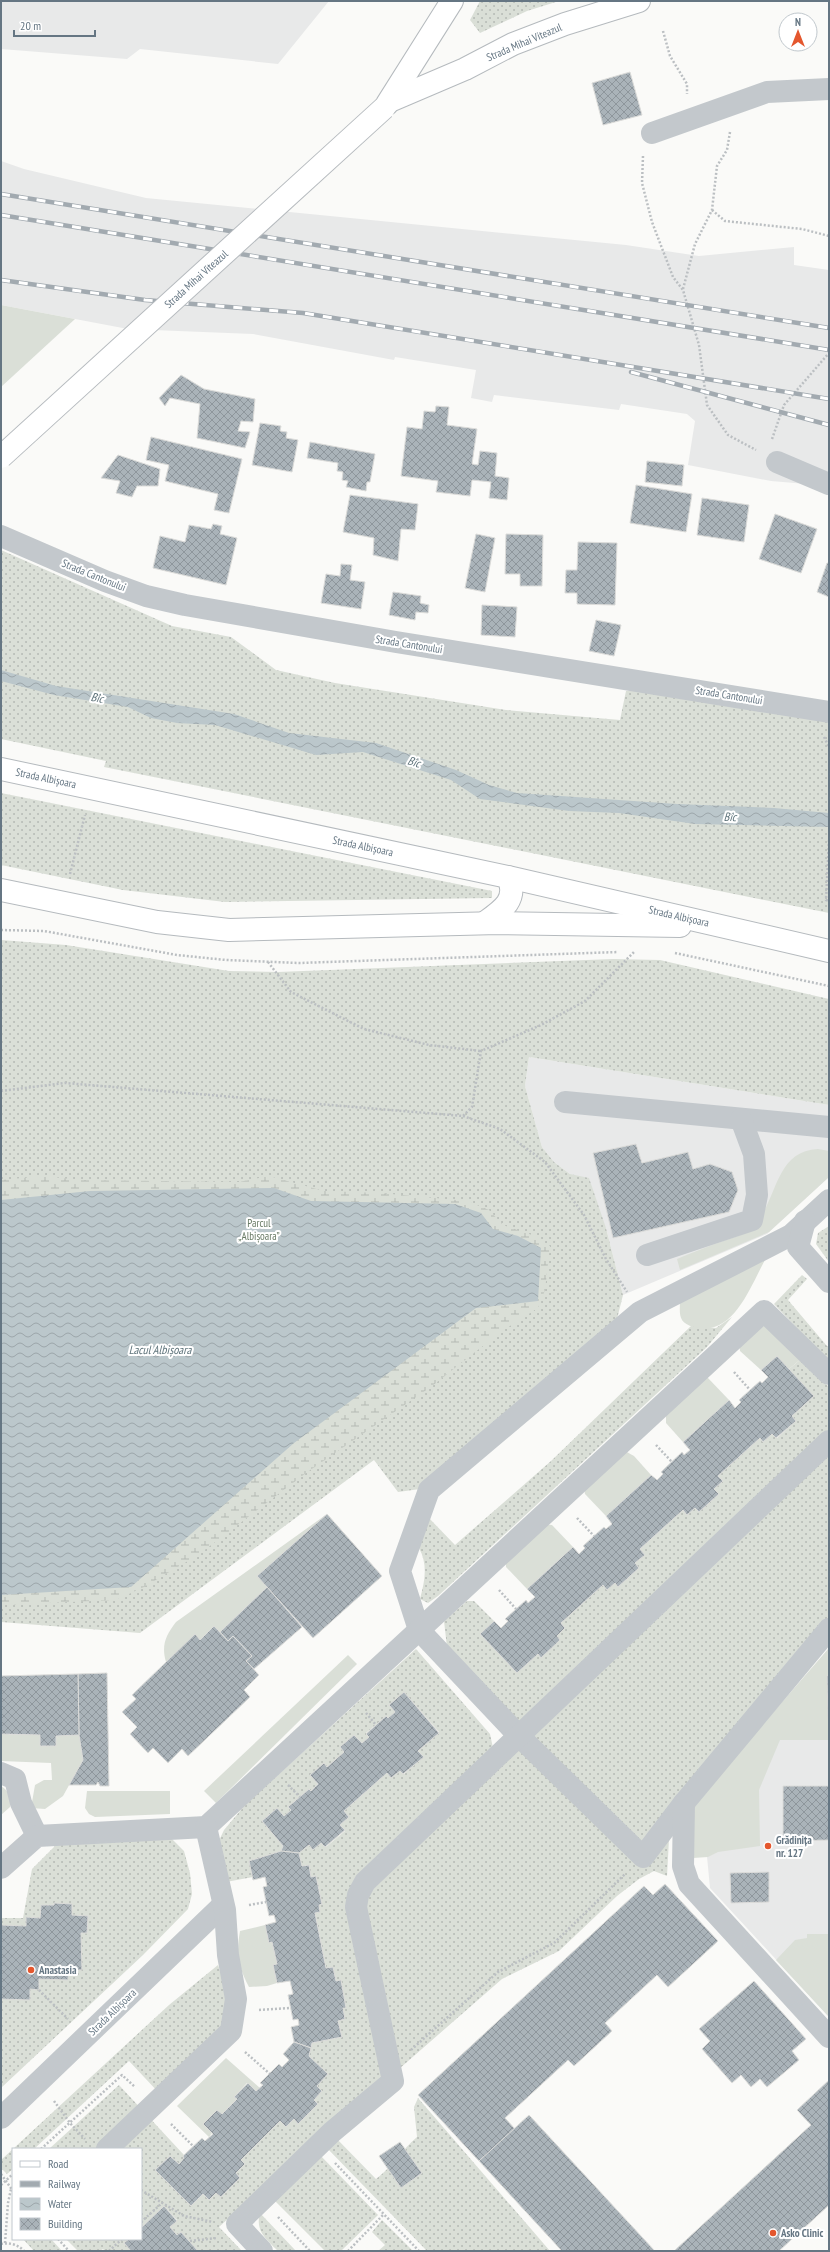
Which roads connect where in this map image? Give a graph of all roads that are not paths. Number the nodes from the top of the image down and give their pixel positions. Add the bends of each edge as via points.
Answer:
1 (452, 1) edge
2 (639, 1) edge
3 (829, 90) edge
4 (387, 105) junction
5 (652, 133) road end
6 (1, 457) edge
7 (772, 459) road end
8 (829, 484) edge
9 (1, 536) edge
10 (829, 712) edge
11 (1, 769) edge
12 (508, 876) junction
13 (1, 890) edge
14 (41, 899) junction
15 (1, 901) edge
16 (484, 923) junction
17 (724, 927) junction
18 (829, 951) edge
19 (566, 1102) dead end
20 (742, 1119) junction
21 (829, 1127) edge
22 (829, 1200) edge
23 (805, 1221) junction
24 (647, 1255) dead end
25 (829, 1282) edge
26 (829, 1374) edge
27 (829, 1441) edge
28 (829, 1628) edge
29 (419, 1630) junction
30 (518, 1735) junction
31 (1, 1772) edge
32 (684, 1804) junction
33 (206, 1827) junction
34 (37, 1836) junction
35 (1, 1868) edge
36 (223, 1905) junction
37 (829, 2037) edge
38 (1, 2118) edge
39 (98, 2146) edge
40 (262, 2251) edge

1 - 4 main road, Strada Mihai Viteazul
2 - 4 main road, Strada Mihai Viteazul via 513,44
3 - 5 street via 767,92
4 - 6 main road, Strada Mihai Viteazul, bridge
7 - 8 street
9 - 10 street, Strada Cantonului via 105,582 146,596 185,605
11 - 12 main road, Strada Albișoara
12 - 16 main road via 512,892 510,898
12 - 17 main road, Strada Albișoara
13 - 14 main road, Strada Albișoara
14 - 15 main road
14 - 16 main road, Strada Albișoara via 157,922 229,930
16 - 17 main road, Strada Albișoara
17 - 18 main road, Strada Albișoara
19 - 20 street
20 - 21 street
20 - 24 street via 754,1154 757,1195 752,1220
22 - 23 street
23 - 25 street via 798,1246
23 - 29 street via 790,1235 640,1312 429,1490 400,1571
26 - 29 street via 764,1311
27 - 30 street
28 - 32 street
29 - 30 street
29 - 33 street
30 - 32 street via 643,1857
30 - 40 street via 365,1882 358,1894 356,1907 393,2081 318,2146 236,2224
31 - 34 street via 15,1779 21,1803
32 - 37 street via 683,1866 689,1884
33 - 34 street
33 - 36 street
34 - 35 street
36 - 38 street, Strada Albișoara
36 - 39 street via 236,1999 231,2031 152,2105

